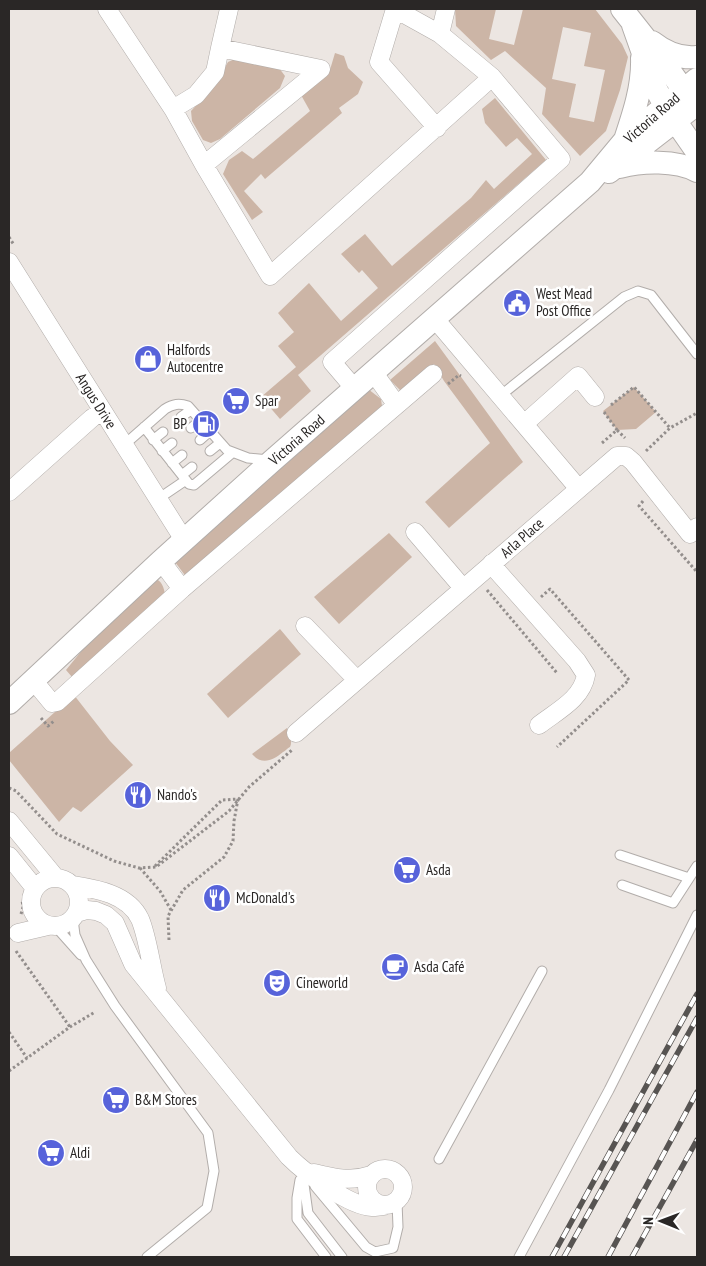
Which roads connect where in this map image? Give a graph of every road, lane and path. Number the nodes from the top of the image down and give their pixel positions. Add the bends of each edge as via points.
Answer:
1 (108, 9) edge
2 (229, 9) edge
3 (395, 9) edge
4 (446, 9) edge
5 (635, 29) edge
6 (440, 34) junction
7 (220, 48) junction
8 (697, 57) edge
9 (492, 77) junction
10 (694, 98) edge
11 (173, 109) junction
12 (670, 114) junction
13 (437, 128) junction
14 (625, 140) junction
15 (697, 152) edge
16 (204, 165) junction
17 (616, 168) junction
18 (697, 171) edge
19 (590, 182) junction
20 (9, 262) edge
21 (435, 319) junction
22 (697, 354) edge
23 (374, 373) junction
24 (464, 377) dead end
25 (439, 380) joint
26 (355, 389) junction
27 (500, 396) junction
28 (595, 396) dead end
29 (396, 404) junction
30 (191, 410) junction
31 (102, 411) junction
32 (697, 413) edge
33 (181, 417) dead end
34 (200, 421) junction
35 (524, 424) junction
36 (144, 428) junction
37 (191, 428) dead end
38 (670, 428) junction
39 (617, 430) dead end
40 (163, 432) dead end
41 (210, 432) junction
42 (153, 440) junction
43 (200, 440) dead end
44 (172, 443) dead end
45 (220, 443) junction
46 (124, 445) junction
47 (162, 451) junction
48 (210, 451) dead end
49 (232, 453) junction
50 (182, 455) dead end
51 (272, 461) junction
52 (633, 462) junction
53 (172, 463) junction
54 (192, 467) dead end
55 (184, 478) junction
56 (579, 489) junction
57 (9, 492) edge
58 (158, 499) junction
59 (697, 528) edge
60 (415, 532) dead end
61 (184, 540) junction
62 (160, 561) junction
63 (495, 568) junction
64 (463, 588) junction
65 (182, 589) junction
66 (305, 626) dead end
67 (557, 673) dead end
68 (33, 680) junction
69 (357, 680) junction
70 (9, 703) edge
71 (38, 714) dead end
72 (56, 720) dead end
73 (539, 725) dead end
74 (297, 739) joint
75 (9, 788) edge
76 (238, 799) junction
77 (9, 821) edge
78 (9, 856) edge
79 (620, 856) dead end
80 (697, 866) edge
81 (154, 867) junction
82 (139, 868) junction
83 (56, 878) junction
84 (689, 878) junction
85 (72, 885) junction
86 (622, 885) dead end
87 (34, 887) junction
88 (31, 908) junction
89 (171, 910) junction
90 (697, 915) edge
91 (75, 916) junction
92 (52, 926) junction
93 (169, 940) dead end
94 (14, 948) dead end
95 (86, 960) junction
96 (542, 971) dead end
97 (159, 996) junction
98 (95, 1012) dead end
99 (70, 1028) junction
100 (9, 1032) edge
101 (27, 1058) junction
102 (9, 1071) edge
103 (439, 1159) dead end
104 (302, 1170) junction
105 (370, 1175) junction
106 (390, 1204) junction
107 (393, 1248) junction
108 (147, 1257) edge
109 (326, 1257) edge
110 (342, 1257) edge
111 (382, 1257) edge
112 (519, 1257) edge

1 - 11 street
2 - 7 street
3 - 6 street
3 - 13 street via 379,62
4 - 6 street
5 - 8 street via 664,51
5 - 10 street
5 - 12 street via 655,87
5 - 14 street via 641,80
6 - 9 street
7 - 11 street via 215,72 196,95
7 - 16 street via 321,69
9 - 13 street
9 - 26 street via 561,159 332,362
10 - 12 street, Victoria Road
11 - 16 street
12 - 14 street, Victoria Road
12 - 15 street
12 - 17 street, Victoria Road
13 - 16 street via 270,276
14 - 19 street, Victoria Road
17 - 18 street via 647,162
17 - 19 street, Victoria Road
19 - 21 street, Victoria Road
20 - 31 street, Angus Drive
21 - 23 street, Victoria Road
21 - 27 street
22 - 27 lane via 651,295 638,291 624,297
23 - 26 street, Victoria Road
23 - 29 street
24 - 25 path via 459,375
25 - 29 street
26 - 51 street, Victoria Road
27 - 35 street
28 - 35 street via 578,376
29 - 65 street
30 - 33 lane
30 - 34 lane
30 - 36 lane via 181,404 173,404
31 - 46 street, Angus Drive
31 - 57 street
32 - 38 path
34 - 37 lane
34 - 41 lane
35 - 56 street
36 - 42 lane
36 - 46 lane
38 - 39 path via 634,388 603,411
38 - 52 path
40 - 42 lane
41 - 43 lane
41 - 45 lane
42 - 47 lane
44 - 47 lane
45 - 48 lane
45 - 49 lane
46 - 58 street, Angus Drive
47 - 53 lane
49 - 51 lane
49 - 55 lane via 194,485
50 - 53 lane
51 - 61 street, Victoria Road
52 - 56 street, Arla Place via 626,456 617,456
52 - 59 street via 690,534
53 - 55 lane
54 - 55 lane
55 - 58 lane
56 - 63 street, Arla Place
58 - 61 street, Angus Drive
60 - 64 street
61 - 62 street, Victoria Road
62 - 65 street
62 - 68 street, Victoria Road
63 - 64 street, Arla Place
63 - 67 path via 484,586
63 - 73 street via 586,675 578,695
64 - 69 street, Arla Place
65 - 68 street via 57,702 52,702
66 - 69 street
68 - 70 street, Victoria Road
69 - 74 street, Arla Place
71 - 72 path via 48,726
74 - 76 path
75 - 82 path via 16,791 57,834 114,861
76 - 81 path via 229,811
76 - 81 path via 222,800
76 - 89 path via 232,841 224,857 182,890
77 - 83 street
78 - 87 street
79 - 84 lane
80 - 84 lane
81 - 82 path
82 - 89 path via 160,890
83 - 85 street
83 - 87 street via 44,880
84 - 86 lane via 673,903
85 - 91 street via 79,899
85 - 97 street via 94,888 129,905 139,919
87 - 88 street
88 - 92 street via 38,919
88 - 92 street via 18,933
89 - 93 path via 168,916
90 - 112 lane via 609,1090
91 - 92 street via 62,926
91 - 95 lane via 75,935
91 - 97 street via 87,910 106,915 115,924 133,964
92 - 95 lane
94 - 99 path
95 - 108 lane via 115,1006 208,1133 214,1171 207,1208
96 - 103 lane
97 - 104 street
98 - 99 path
99 - 101 path
100 - 101 path
101 - 102 path
104 - 105 street via 344,1180
104 - 106 street via 352,1202 372,1207
104 - 107 lane via 366,1247 375,1252
104 - 109 lane via 297,1219
104 - 110 lane via 308,1214
105 - 106 street via 367,1193 374,1202
105 - 106 street via 382,1169 399,1174 403,1192
106 - 107 lane via 398,1227
107 - 111 lane

